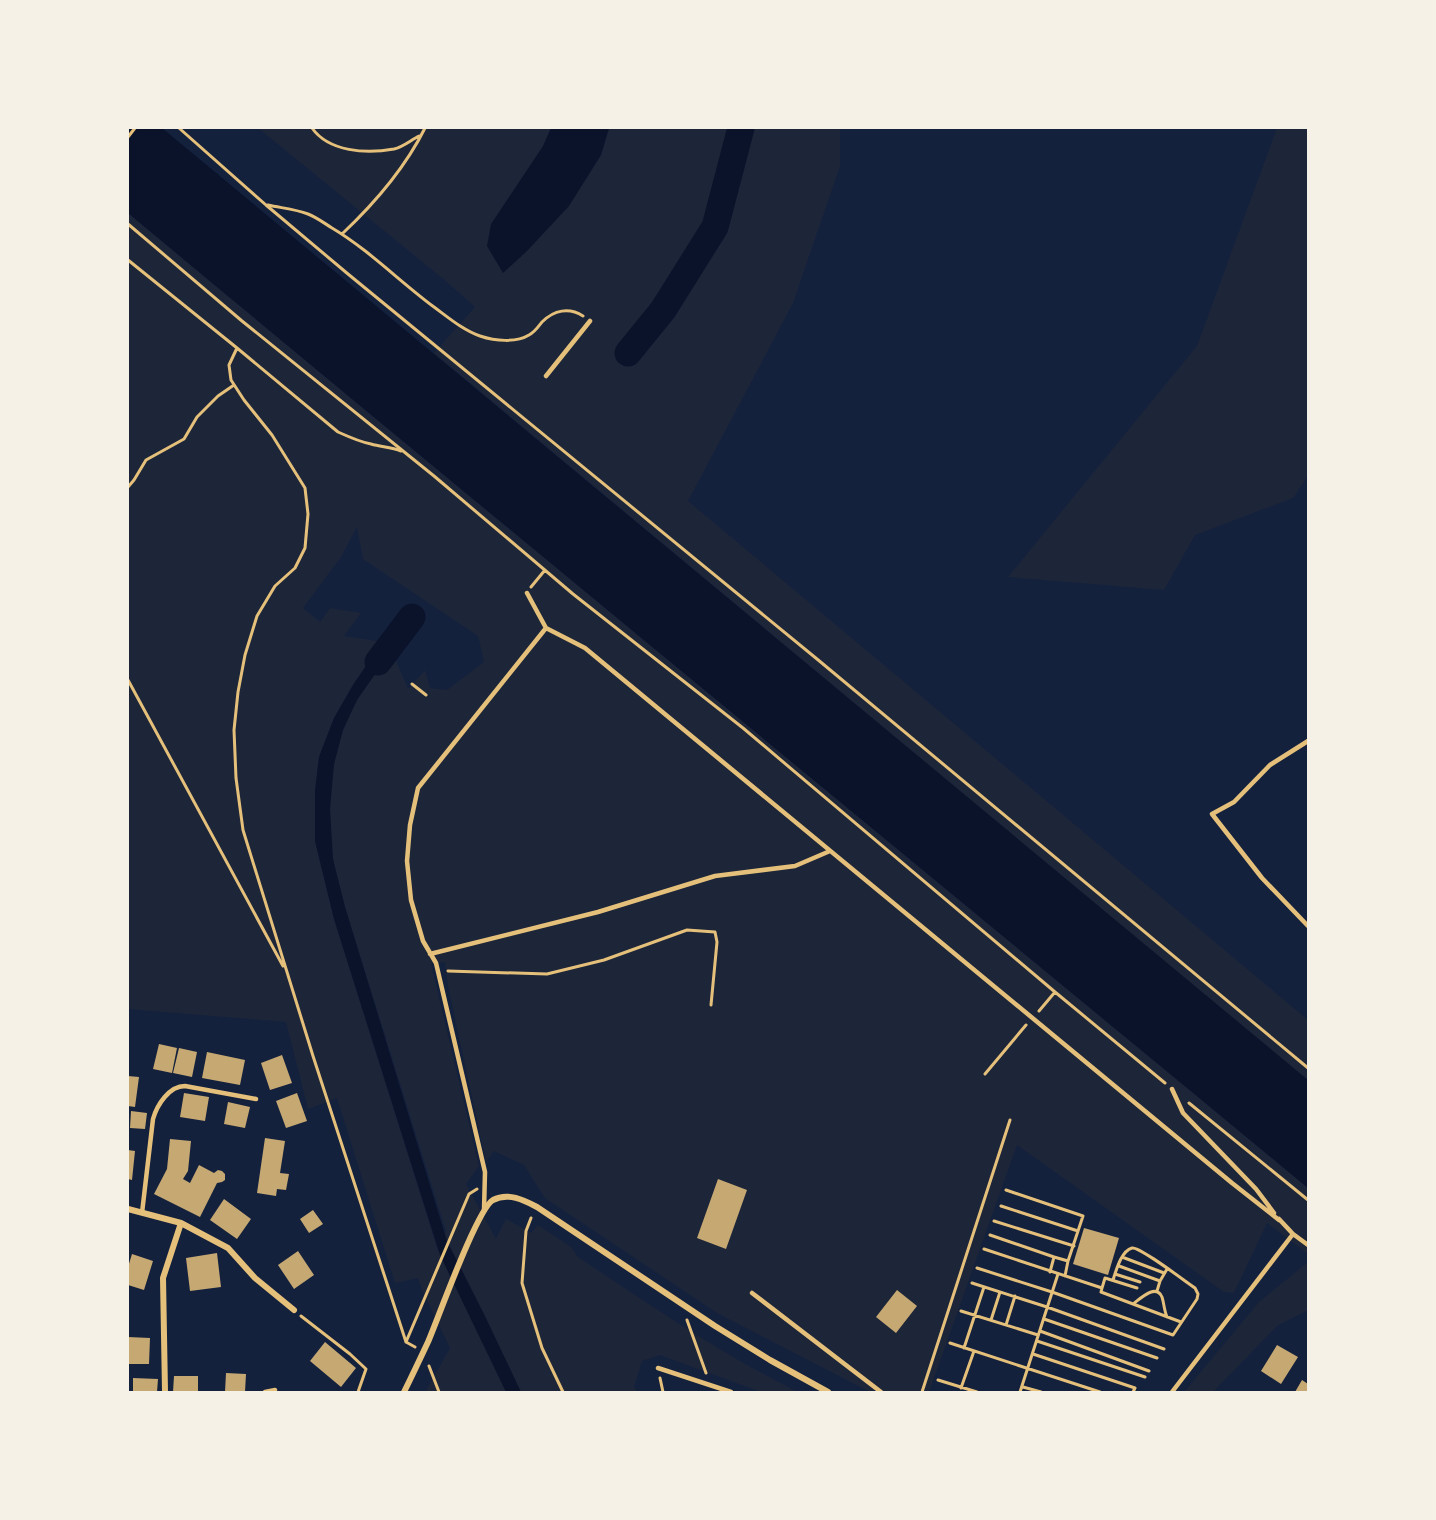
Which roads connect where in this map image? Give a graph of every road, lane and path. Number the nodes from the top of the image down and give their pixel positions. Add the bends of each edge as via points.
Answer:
1 (135, 128) edge
2 (181, 128) edge
3 (312, 128) edge
4 (425, 128) edge
5 (421, 135) junction
6 (128, 137) edge
7 (266, 205) junction
8 (128, 224) edge
9 (342, 234) junction
10 (128, 260) edge
11 (590, 321) joint
12 (237, 348) junction
13 (546, 376) dead end
14 (234, 384) junction
15 (405, 453) junction
16 (128, 487) edge
17 (545, 570) junction
18 (534, 584) dead end
19 (527, 593) dead end
20 (546, 628) junction
21 (128, 680) edge
22 (412, 684) dead end
23 (426, 695) dead end
24 (1308, 741) edge
25 (830, 851) junction
26 (1308, 926) edge
27 (429, 954) junction
28 (437, 970) junction
29 (286, 972) junction
30 (711, 1005) dead end
31 (1033, 1018) junction
32 (1308, 1068) edge
33 (985, 1074) dead end
34 (1172, 1089) dead end
35 (256, 1099) dead end
36 (1010, 1120) dead end
37 (477, 1189) dead end
38 (1005, 1190) dead end
39 (1000, 1206) dead end
40 (128, 1209) edge
41 (484, 1210) junction
42 (142, 1213) junction
43 (531, 1218) dead end
44 (1279, 1220) junction
45 (994, 1221) dead end
46 (181, 1223) junction
47 (1078, 1231) junction
48 (1293, 1234) junction
49 (990, 1235) dead end
50 (1308, 1245) edge
51 (1074, 1246) junction
52 (984, 1250) dead end
53 (1054, 1257) junction
54 (1122, 1257) junction
55 (1068, 1261) junction
56 (1119, 1266) junction
57 (977, 1268) dead end
58 (1167, 1269) junction
59 (1050, 1272) junction
60 (1164, 1273) junction
61 (1058, 1274) junction
62 (1115, 1274) junction
63 (1065, 1276) junction
64 (1113, 1280) junction
65 (1160, 1281) junction
66 (1140, 1282) dead end
67 (972, 1283) dead end
68 (984, 1287) junction
69 (1102, 1288) junction
70 (1137, 1288) dead end
71 (1157, 1291) junction
72 (1000, 1292) junction
73 (1052, 1292) junction
74 (752, 1293) dead end
75 (1015, 1296) junction
76 (1132, 1304) junction
77 (1047, 1306) junction
78 (294, 1311) joint
79 (961, 1311) dead end
80 (975, 1315) junction
81 (1167, 1317) junction
82 (686, 1318) dead end
83 (1044, 1319) junction
84 (991, 1320) junction
85 (1181, 1322) junction
86 (1006, 1325) junction
87 (1039, 1333) junction
88 (1037, 1341) junction
89 (406, 1342) junction
90 (950, 1343) dead end
91 (964, 1348) junction
92 (1164, 1349) dead end
93 (974, 1351) junction
94 (423, 1352) junction
95 (1032, 1354) junction
96 (1157, 1358) dead end
97 (658, 1368) dead end
98 (1028, 1369) junction
99 (1149, 1371) dead end
100 (1145, 1377) dead end
101 (938, 1380) dead end
102 (710, 1386) junction
103 (1022, 1387) junction
104 (961, 1388) junction
105 (275, 1390) dead end
106 (165, 1392) edge
107 (265, 1392) edge
108 (358, 1392) edge
109 (404, 1392) edge
110 (439, 1392) edge
111 (563, 1392) edge
112 (731, 1392) edge
113 (828, 1392) edge
114 (881, 1392) edge
115 (922, 1392) edge
116 (977, 1392) edge
117 (1020, 1392) edge
118 (1041, 1392) edge
119 (1100, 1392) edge
120 (1133, 1392) edge
121 (1172, 1392) edge

1 - 6 path
2 - 7 path
3 - 5 path via 319,137 343,148 368,151 396,148
4 - 5 path
5 - 9 path via 401,169
7 - 9 path via 309,214
7 - 32 path
8 - 15 path
9 - 11 path via 451,320 482,337 513,341 527,337 544,320 566,310
10 - 12 path
11 - 13 lane
12 - 14 path via 229,365
12 - 15 path via 338,432
14 - 16 path via 197,417 184,440 146,460
14 - 29 path via 305,488 308,514 305,548 295,568 275,586 257,616 241,673 234,730 243,830
15 - 17 path
17 - 18 path
17 - 31 path via 743,728 1055,992
19 - 20 lane
20 - 25 lane via 585,648
20 - 27 lane via 418,788 406,861 411,900
21 - 29 path
22 - 23 path
24 - 26 lane via 1270,765 1234,802 1212,814 1262,878
25 - 27 lane via 795,866 715,876 598,912
25 - 31 lane
27 - 28 lane
28 - 30 path via 547,974 604,960 687,930 715,932
28 - 41 lane via 484,1172
29 - 89 path
31 - 33 path
31 - 44 lane
34 - 44 lane via 1183,1113 1256,1189
35 - 42 lane via 185,1086 167,1095 153,1119
36 - 115 path
37 - 89 path via 469,1194
38 - 47 path via 1083,1216
39 - 47 path
40 - 42 street
41 - 94 street
41 - 113 street via 492,1200 502,1197 525,1201 715,1326
42 - 46 street
43 - 111 path via 526,1231 522,1283 542,1348
44 - 48 lane
45 - 51 path
46 - 78 street via 228,1248 255,1278
46 - 106 street via 163,1278
47 - 51 path
48 - 50 lane
48 - 121 lane
49 - 53 path
51 - 55 path
52 - 59 path
53 - 55 path
53 - 59 path
54 - 56 path
54 - 58 path via 1136,1248
54 - 60 path
55 - 63 path
56 - 62 path
56 - 65 path
57 - 73 path
58 - 60 path
58 - 85 path via 1198,1294
59 - 61 path
60 - 65 path
61 - 63 path
61 - 73 path
62 - 64 path
62 - 66 path
63 - 69 path
64 - 69 path via 1105,1278
64 - 70 path
65 - 71 path
67 - 68 path
68 - 72 path
68 - 80 path
69 - 76 path via 1101,1292
71 - 76 path
71 - 81 path
72 - 75 path
72 - 84 path
73 - 77 path
73 - 85 path via 1173,1335
74 - 114 lane
75 - 77 path
75 - 86 path
76 - 81 path
77 - 83 path
77 - 92 path
78 - 108 path via 366,1369
79 - 80 path
80 - 84 path
80 - 91 path
81 - 85 path
82 - 102 path
83 - 87 path
83 - 96 path
84 - 86 path
86 - 87 path
87 - 88 path
87 - 99 path
88 - 95 path
88 - 100 path
89 - 94 path
90 - 91 path
91 - 93 path
93 - 98 path
93 - 104 path
94 - 109 street
94 - 110 path
95 - 98 path
95 - 120 path via 1135,1388
97 - 102 lane
98 - 103 path
98 - 119 path
101 - 104 path
102 - 112 lane
103 - 117 path
103 - 118 path
104 - 116 path
105 - 107 lane

